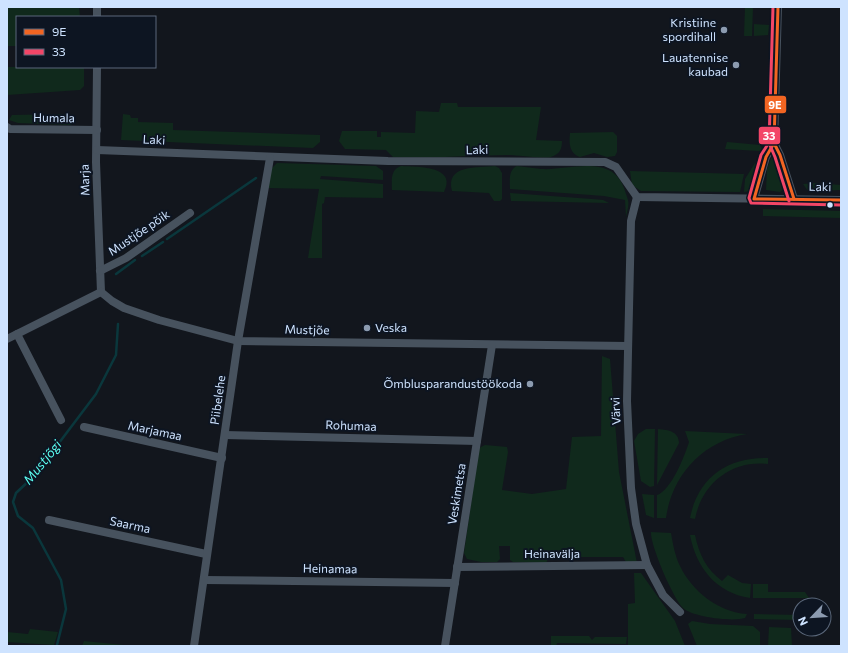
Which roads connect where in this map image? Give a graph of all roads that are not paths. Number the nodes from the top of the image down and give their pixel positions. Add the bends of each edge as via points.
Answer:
1 (778, 7) edge
2 (97, 68) edge
3 (8, 129) edge
4 (97, 130) junction
5 (774, 143) junction
6 (97, 150) junction
7 (270, 158) junction
8 (637, 197) junction
9 (754, 199) junction
10 (794, 199) junction
11 (841, 200) edge
12 (190, 212) dead end
13 (100, 271) junction
14 (101, 292) junction
15 (17, 334) junction
16 (7, 339) edge
17 (238, 341) junction
18 (492, 345) junction
19 (628, 346) junction
20 (61, 420) dead end
21 (84, 428) dead end
22 (225, 435) junction
23 (477, 441) junction
24 (222, 458) junction
25 (49, 520) dead end
26 (206, 554) junction
27 (647, 565) junction
28 (457, 567) junction
29 (204, 580) junction
30 (455, 583) junction
31 (680, 612) dead end
32 (194, 646) edge
33 (445, 646) edge

1 - 5 street
2 - 4 street, Marja
3 - 4 street, Humala
4 - 6 street, Marja
5 - 9 street via 766,157
5 - 10 street
6 - 7 street, Laki
6 - 13 street, Marja
7 - 8 street, Laki via 411,162 605,162 616,167
7 - 17 street, Piibelehe
8 - 9 street, Laki
8 - 19 street, Värvi via 631,221
9 - 10 street, Laki
10 - 11 street, Laki
12 - 13 street, Mustjõe põik via 126,258
13 - 14 street, Marja
14 - 15 street
14 - 17 street, Mustjõe via 124,308
15 - 16 street
15 - 20 street
17 - 18 street, Mustjõe
17 - 22 street, Piibelehe
18 - 19 street, Mustjõe
18 - 23 street, Veskimetsa
19 - 27 street, Värvi via 627,401 631,488 636,524
21 - 24 street, Marjamaa
22 - 23 street, Rohumaa
22 - 24 street, Piibelehe
23 - 28 street, Veskimetsa
24 - 26 street, Piibelehe
25 - 26 street, Saarma
26 - 29 street, Piibelehe
27 - 28 street, Heinavälja
27 - 31 street, Värvi via 663,595
28 - 30 street, Veskimetsa
29 - 30 street, Heinamaa
29 - 32 street, Piibelehe
30 - 33 street, Veskimetsa

